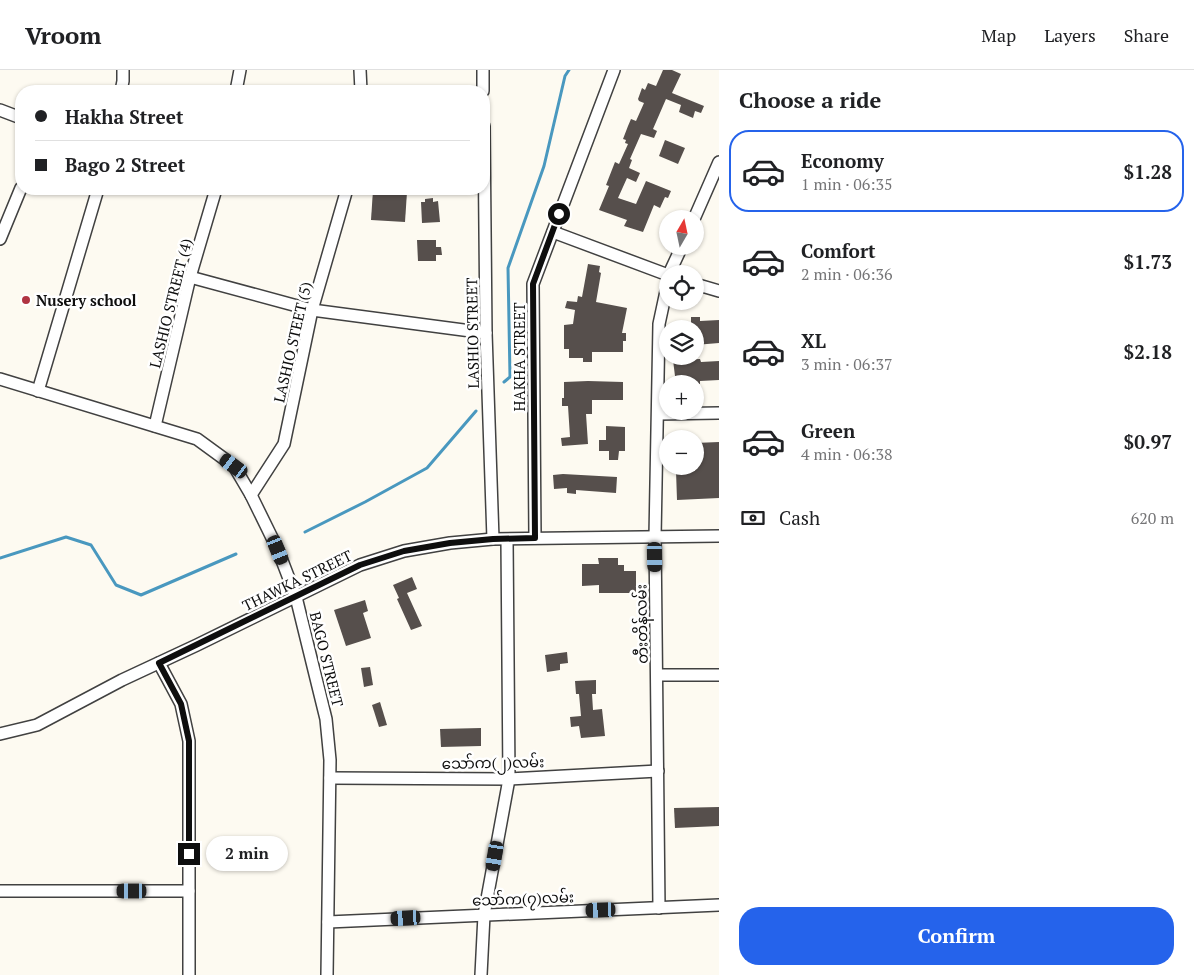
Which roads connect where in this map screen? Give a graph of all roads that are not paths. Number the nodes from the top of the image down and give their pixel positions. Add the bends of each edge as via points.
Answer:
1 (123, 70) edge
2 (240, 70) edge
3 (360, 70) edge
4 (483, 70) edge
5 (614, 70) edge
6 (122, 85) edge
7 (237, 85) edge
8 (361, 85) edge
9 (483, 85) edge
10 (0, 110) edge
11 (15, 116) edge
12 (719, 162) edge
13 (18, 195) edge
14 (96, 195) edge
15 (214, 195) edge
16 (345, 195) edge
17 (485, 195) edge
18 (698, 210) edge
19 (553, 232) junction
20 (0, 239) edge
21 (659, 271) edge
22 (190, 277) junction
23 (704, 286) edge
24 (719, 290) edge
25 (312, 310) junction
26 (662, 310) edge
27 (486, 333) junction
28 (0, 379) edge
29 (38, 391) junction
30 (658, 414) junction
31 (719, 414) edge
32 (155, 426) junction
33 (251, 495) junction
34 (719, 536) edge
35 (655, 537) junction
36 (535, 538) junction
37 (493, 539) junction
38 (507, 540) junction
39 (296, 597) junction
40 (159, 663) junction
41 (657, 675) junction
42 (719, 675) edge
43 (0, 734) edge
44 (658, 771) junction
45 (330, 778) junction
46 (509, 778) junction
47 (0, 891) edge
48 (189, 891) junction
49 (719, 905) edge
50 (659, 908) junction
51 (484, 915) junction
52 (328, 922) junction
53 (189, 975) edge
54 (327, 975) edge
55 (482, 975) edge

1 - 6 street
2 - 7 street
3 - 8 street
4 - 9 street
5 - 19 street, HAKHA STREET
10 - 11 street
12 - 18 street
13 - 20 street
14 - 29 street
15 - 22 street, LASHIO STREET (4)
16 - 25 street, LASHIO STEET (5)
17 - 27 street, LASHIO STREET
19 - 21 street
19 - 36 street, HAKHA STREET via 533,284
22 - 25 street
22 - 32 street, LASHIO STREET (4)
23 - 24 street
25 - 27 street
25 - 33 street, LASHIO STEET (5) via 284,444
26 - 30 street, တီးတိန်လမ်း
27 - 37 street, LASHIO STREET
28 - 29 street, BAGO STREET
29 - 32 street, BAGO STREET
30 - 31 street
30 - 35 street, တီးတိန်လမ်း
32 - 33 street, BAGO STREET via 197,439 234,466
33 - 39 street, BAGO STREET via 278,550
34 - 35 street, THAWKA STREET
35 - 36 street, THAWKA STREET
35 - 41 street, တီးတိန်လမ်း
36 - 38 street, THAWKA STREET
37 - 38 street, THAWKA STREET
37 - 39 street, THAWKA STREET via 404,551 360,565
38 - 46 street
39 - 40 street, THAWKA STREET
39 - 45 street, BAGO STREET via 326,719
40 - 43 street, THAWKA STREET via 37,725
40 - 48 street via 181,704 189,741
41 - 42 street
41 - 44 street, တီးတိန်လမ်း
44 - 46 street, သော်က(၂)လမ်း
44 - 50 street, တီးတိန်လမ်း
45 - 46 street, သော်က(၂)လမ်း
45 - 52 street, BAGO STREET
46 - 51 street
47 - 48 street
48 - 53 street
49 - 50 street, သော်က(၇)လမ်း
50 - 51 street, သော်က(၇)လမ်း
51 - 52 street, သော်က(၇)လမ်း
51 - 55 street
52 - 54 street, BAGO STREET

